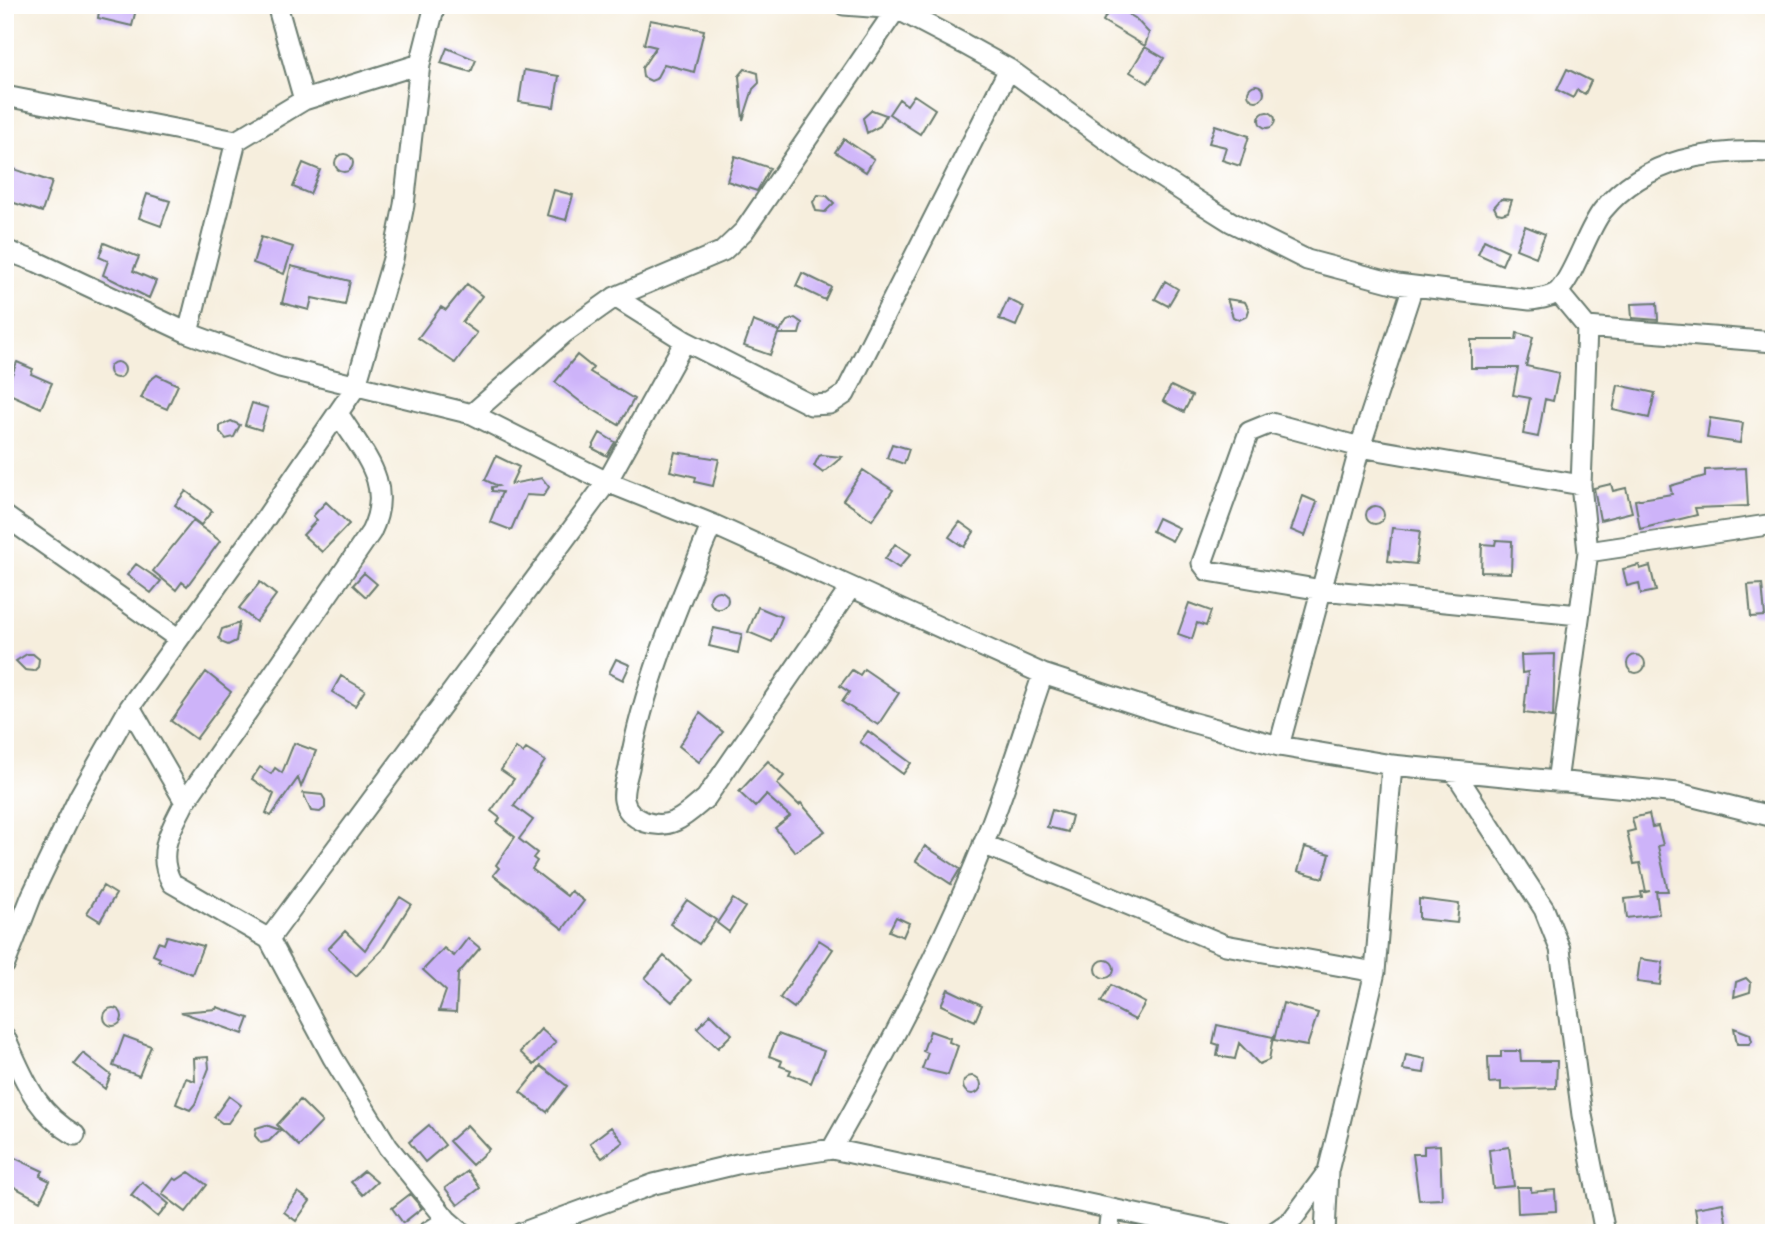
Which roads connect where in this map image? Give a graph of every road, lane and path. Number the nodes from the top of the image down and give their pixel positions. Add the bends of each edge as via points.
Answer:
1 (277, 5) edge
2 (435, 5) edge
3 (844, 5) edge
4 (898, 7) edge
5 (420, 64) junction
6 (1009, 69) junction
7 (5, 96) edge
8 (304, 100) junction
9 (236, 141) junction
10 (1774, 152) edge
11 (5, 250) edge
12 (1413, 286) junction
13 (1558, 292) junction
14 (615, 297) junction
15 (1587, 327) junction
16 (188, 333) junction
17 (685, 341) junction
18 (1774, 342) edge
19 (355, 388) junction
20 (338, 413) junction
21 (471, 414) junction
22 (1360, 447) junction
23 (607, 482) junction
24 (1581, 485) junction
25 (5, 516) edge
26 (712, 524) junction
27 (1774, 524) edge
28 (1588, 552) junction
29 (850, 587) junction
30 (1322, 590) junction
31 (1580, 615) junction
32 (178, 639) junction
33 (1043, 674) junction
34 (130, 707) junction
35 (1279, 746) junction
36 (1392, 765) junction
37 (1454, 771) junction
38 (1557, 782) junction
39 (185, 802) junction
40 (1774, 817) edge
41 (983, 844) junction
42 (269, 939) junction
43 (5, 964) edge
44 (1375, 972) junction
45 (5, 1037) edge
46 (75, 1135) dead end
47 (832, 1149) junction
48 (1328, 1171) junction
49 (1111, 1209) junction
50 (447, 1220) junction
51 (427, 1233) edge
52 (462, 1233) edge
53 (521, 1233) edge
54 (1108, 1233) edge
55 (1224, 1233) edge
56 (1273, 1233) edge
57 (1325, 1233) edge
58 (1605, 1233) edge

1 - 8 street
2 - 5 street
3 - 4 street
4 - 6 street
4 - 14 street via 744,230 723,251
5 - 8 street
5 - 19 street via 404,205
6 - 12 street via 1129,157 1231,222 1307,260
6 - 17 street via 845,394 830,404 811,405
7 - 9 street
8 - 9 street
9 - 16 street
10 - 13 street via 1714,152 1656,167 1604,209
11 - 16 street
12 - 13 street via 1530,300
12 - 22 street
13 - 15 street
14 - 17 street
14 - 21 street via 563,334
15 - 18 street
15 - 24 street
16 - 19 street
17 - 23 street
19 - 20 street
19 - 21 street
20 - 32 street
20 - 39 street via 379,481 380,514
21 - 23 street
22 - 24 street
22 - 30 street
22 - 30 street via 1271,422 1256,426 1249,432 1202,564 1208,571
23 - 26 street
23 - 42 street
24 - 28 street
25 - 32 street
26 - 29 street
26 - 29 street via 666,634 632,749 623,799 630,814 646,822 668,825 684,818 706,798
27 - 28 street
28 - 31 street
29 - 33 street
30 - 31 street
30 - 35 street
31 - 38 street
32 - 34 street
33 - 35 street
33 - 41 street
34 - 39 street
34 - 43 street via 79,797
35 - 36 street
36 - 37 street
36 - 44 street
37 - 38 street
37 - 58 street via 1544,909 1560,949 1582,1115
38 - 40 street via 1678,793
39 - 42 street via 167,835 163,854 172,883
41 - 44 street via 1225,946
41 - 47 street via 922,984
42 - 50 street via 333,1058 388,1147
44 - 48 street
45 - 46 street via 36,1104
47 - 49 street
47 - 53 street via 737,1164 654,1184
48 - 56 street via 1292,1220
48 - 57 street
49 - 54 street
49 - 55 street
50 - 51 street
50 - 52 street

